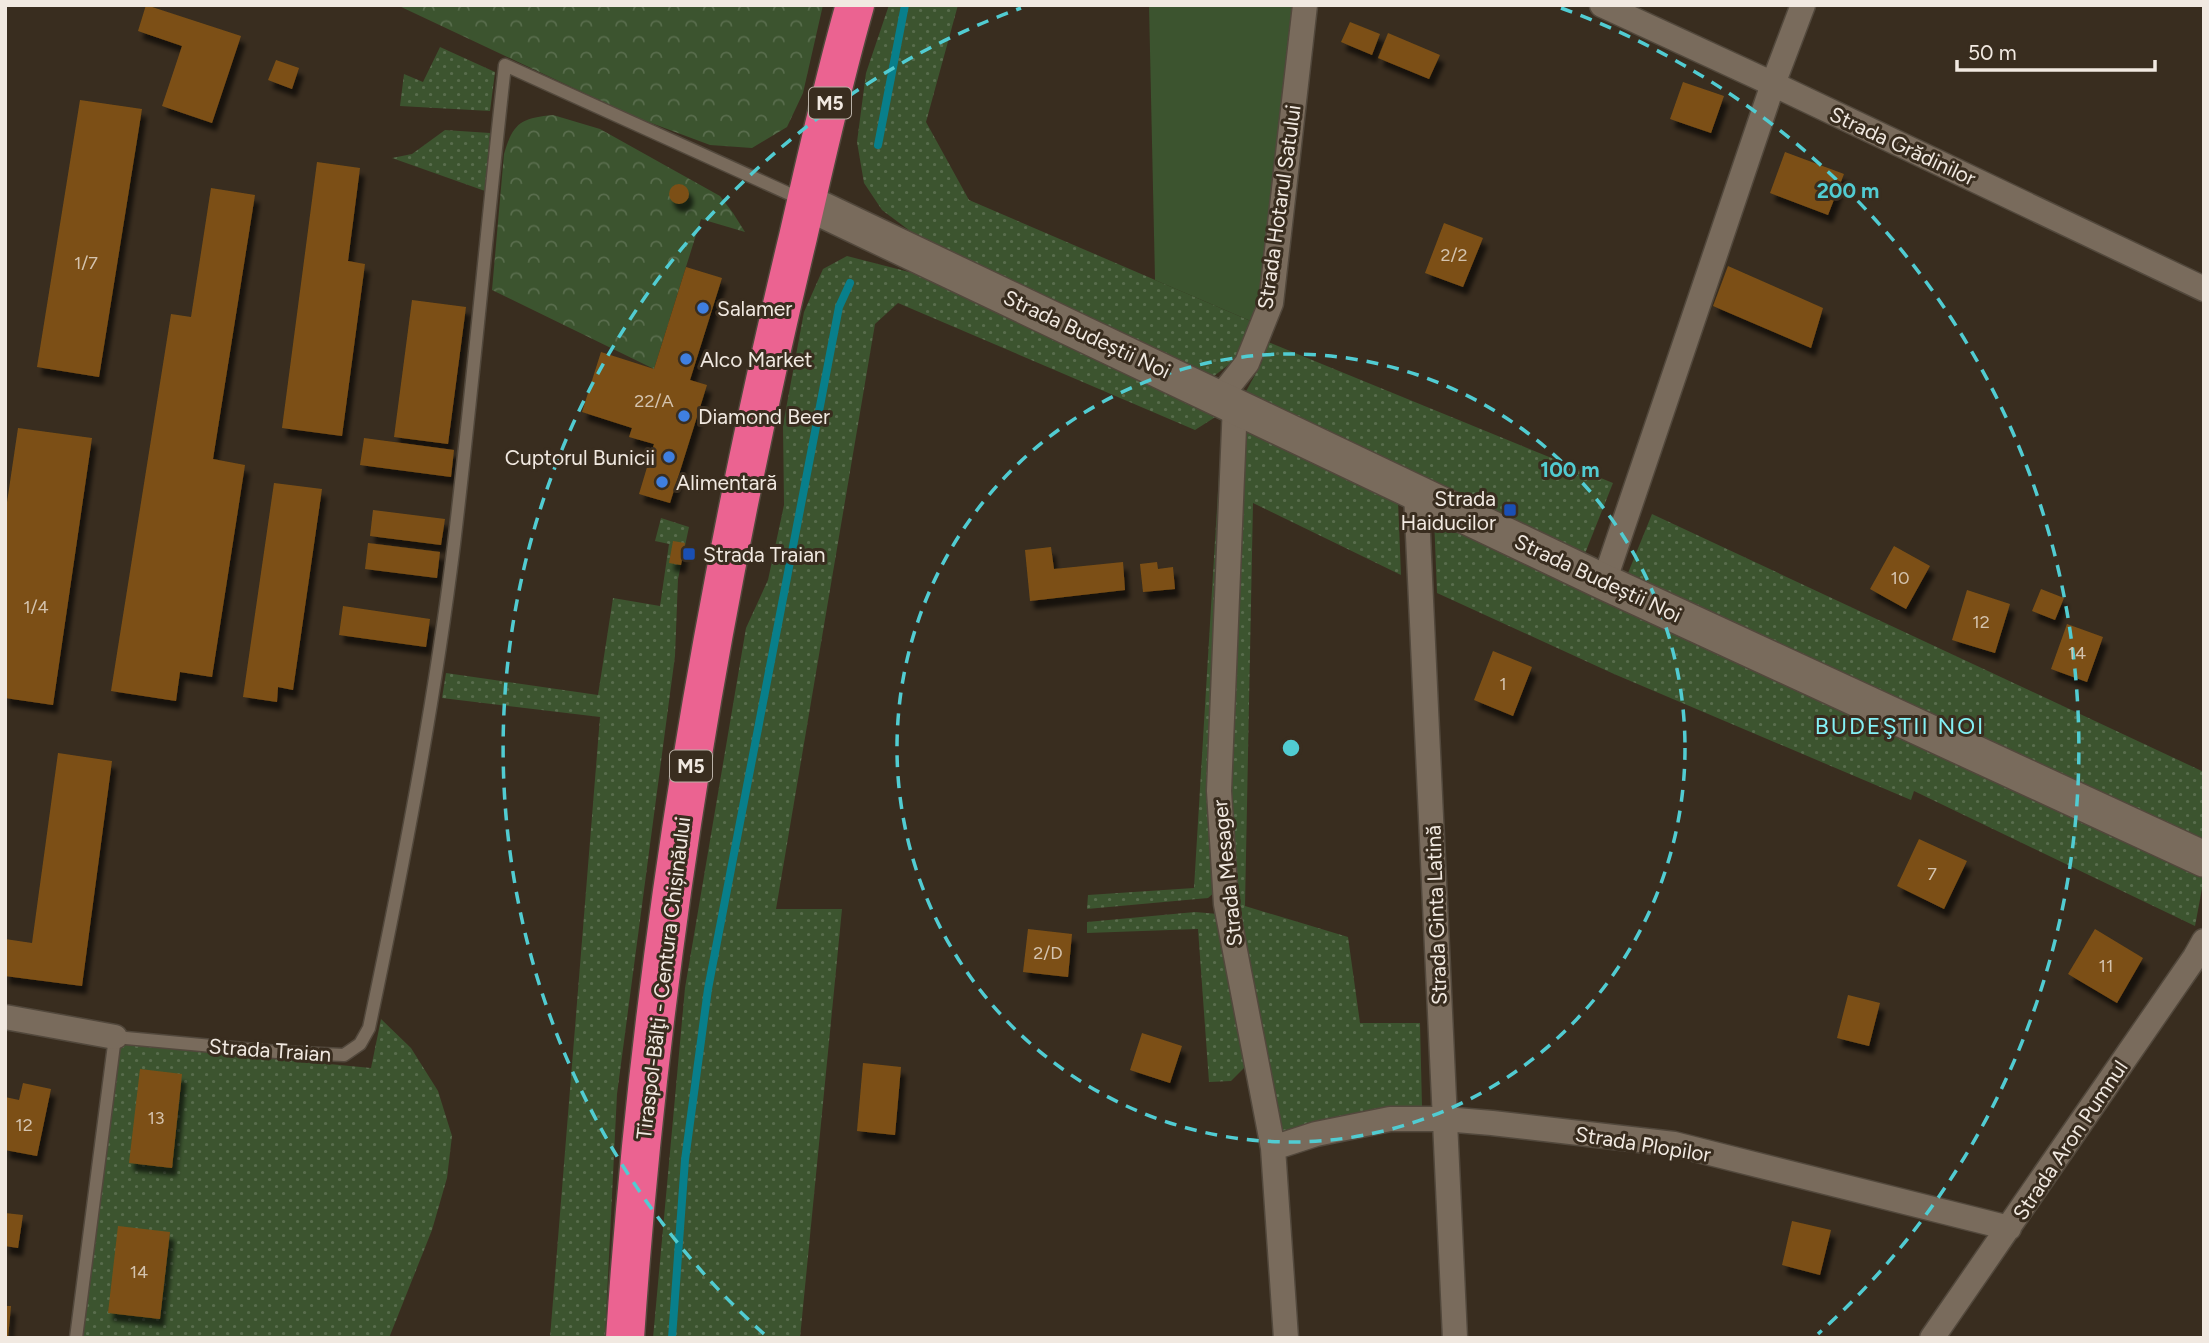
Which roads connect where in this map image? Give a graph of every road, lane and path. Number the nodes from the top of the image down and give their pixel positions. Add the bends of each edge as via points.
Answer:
1 (855, 5) edge
2 (1305, 5) edge
3 (1602, 5) edge
4 (1803, 5) edge
5 (1773, 84) junction
6 (806, 202) junction
7 (2204, 289) edge
8 (1227, 400) junction
9 (1416, 492) junction
10 (1604, 582) junction
11 (2204, 859) edge
12 (2204, 941) edge
13 (5, 1017) edge
14 (116, 1037) junction
15 (1444, 1119) junction
16 (1273, 1148) junction
17 (2009, 1228) junction
18 (76, 1338) edge
19 (625, 1338) edge
20 (1286, 1338) edge
21 (1455, 1338) edge
22 (1932, 1338) edge

1 - 6 highway, Tiraspol-Bălţi - Centura Chișinăului / M5
2 - 8 street, Strada Hotarul Satului via 1271,303
3 - 5 street, Strada Grădinilor
4 - 5 street
5 - 7 street, Strada Grădinilor
5 - 10 street
6 - 8 street, Strada Budeștii Noi
6 - 14 lane, Strada Traian via 505,65 454,543 398,894 369,1028 360,1044 344,1055
6 - 19 highway, Tiraspol-Bălţi - Centura Chișinăului / M5 via 733,530 689,779 653,1037
8 - 9 street, Strada Budeștii Noi
8 - 16 street, Strada Mesager via 1219,791 1226,904
9 - 10 street, Strada Budeștii Noi
9 - 15 street, Strada Ginta Latină
10 - 11 street, Strada Budeștii Noi
12 - 17 street, Strada Aron Pumnul
13 - 14 street, Strada Traian
14 - 18 lane
15 - 16 street, Strada Plopilor via 1390,1119
15 - 17 street, Strada Plopilor via 1674,1144
15 - 21 street, Strada Ginta Latină
16 - 20 street, Strada Mesager
17 - 22 street, Strada Aron Pumnul

